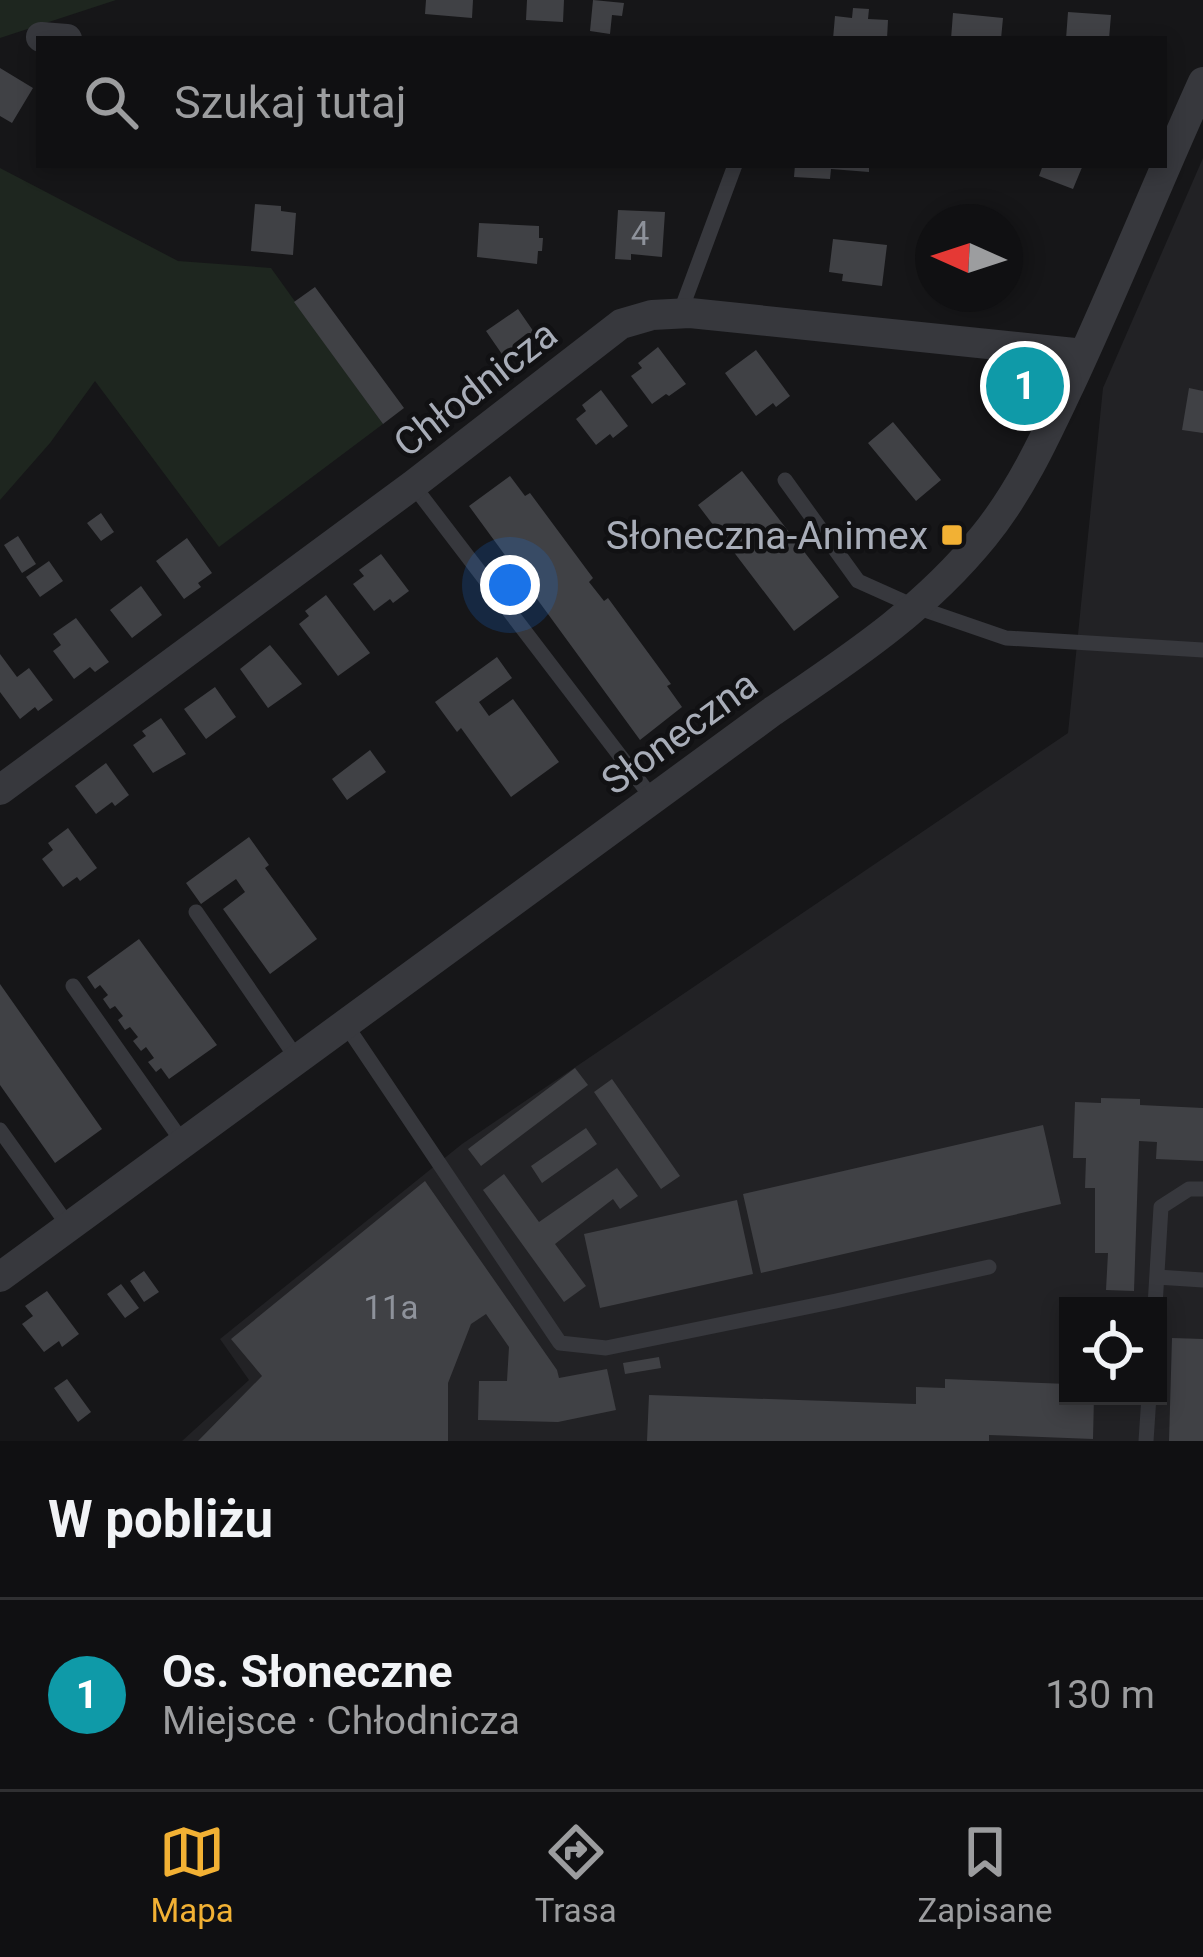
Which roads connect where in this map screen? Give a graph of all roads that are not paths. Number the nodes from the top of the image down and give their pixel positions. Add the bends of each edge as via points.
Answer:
1 (1203, 82) edge
2 (1175, 117) edge
3 (734, 168) edge
4 (1155, 168) edge
5 (680, 313) junction
6 (1084, 354) junction
7 (785, 480) dead end
8 (413, 485) junction
9 (916, 608) junction
10 (1203, 650) edge
11 (0, 790) edge
12 (653, 799) junction
13 (196, 912) dead end
14 (73, 986) dead end
15 (346, 1025) junction
16 (298, 1060) junction
17 (0, 1130) edge
18 (184, 1144) junction
19 (1203, 1190) edge
20 (70, 1228) junction
21 (989, 1267) dead end
22 (0, 1277) edge
23 (1156, 1277) junction
24 (1203, 1280) edge
25 (1155, 1297) edge
26 (1148, 1405) edge
27 (1146, 1441) edge

1 - 2 street, Słoneczna
3 - 5 lane
4 - 6 street, Słoneczna
5 - 6 street, Chłodnicza
5 - 8 street, Chłodnicza via 620,325
6 - 9 street, Słoneczna via 1034,460 985,535
7 - 9 lane via 858,581
8 - 11 street, Chłodnicza
8 - 12 lane
9 - 10 lane via 1006,638
9 - 12 street, Słoneczna
12 - 15 street, Słoneczna
13 - 16 lane
14 - 18 lane
15 - 16 street, Słoneczna
15 - 21 lane via 560,1343 606,1348
16 - 18 street, Słoneczna
17 - 20 lane
18 - 20 street, Słoneczna
19 - 23 lane via 1189,1189 1161,1207
20 - 22 street, Słoneczna
23 - 24 lane
23 - 25 lane
26 - 27 lane

